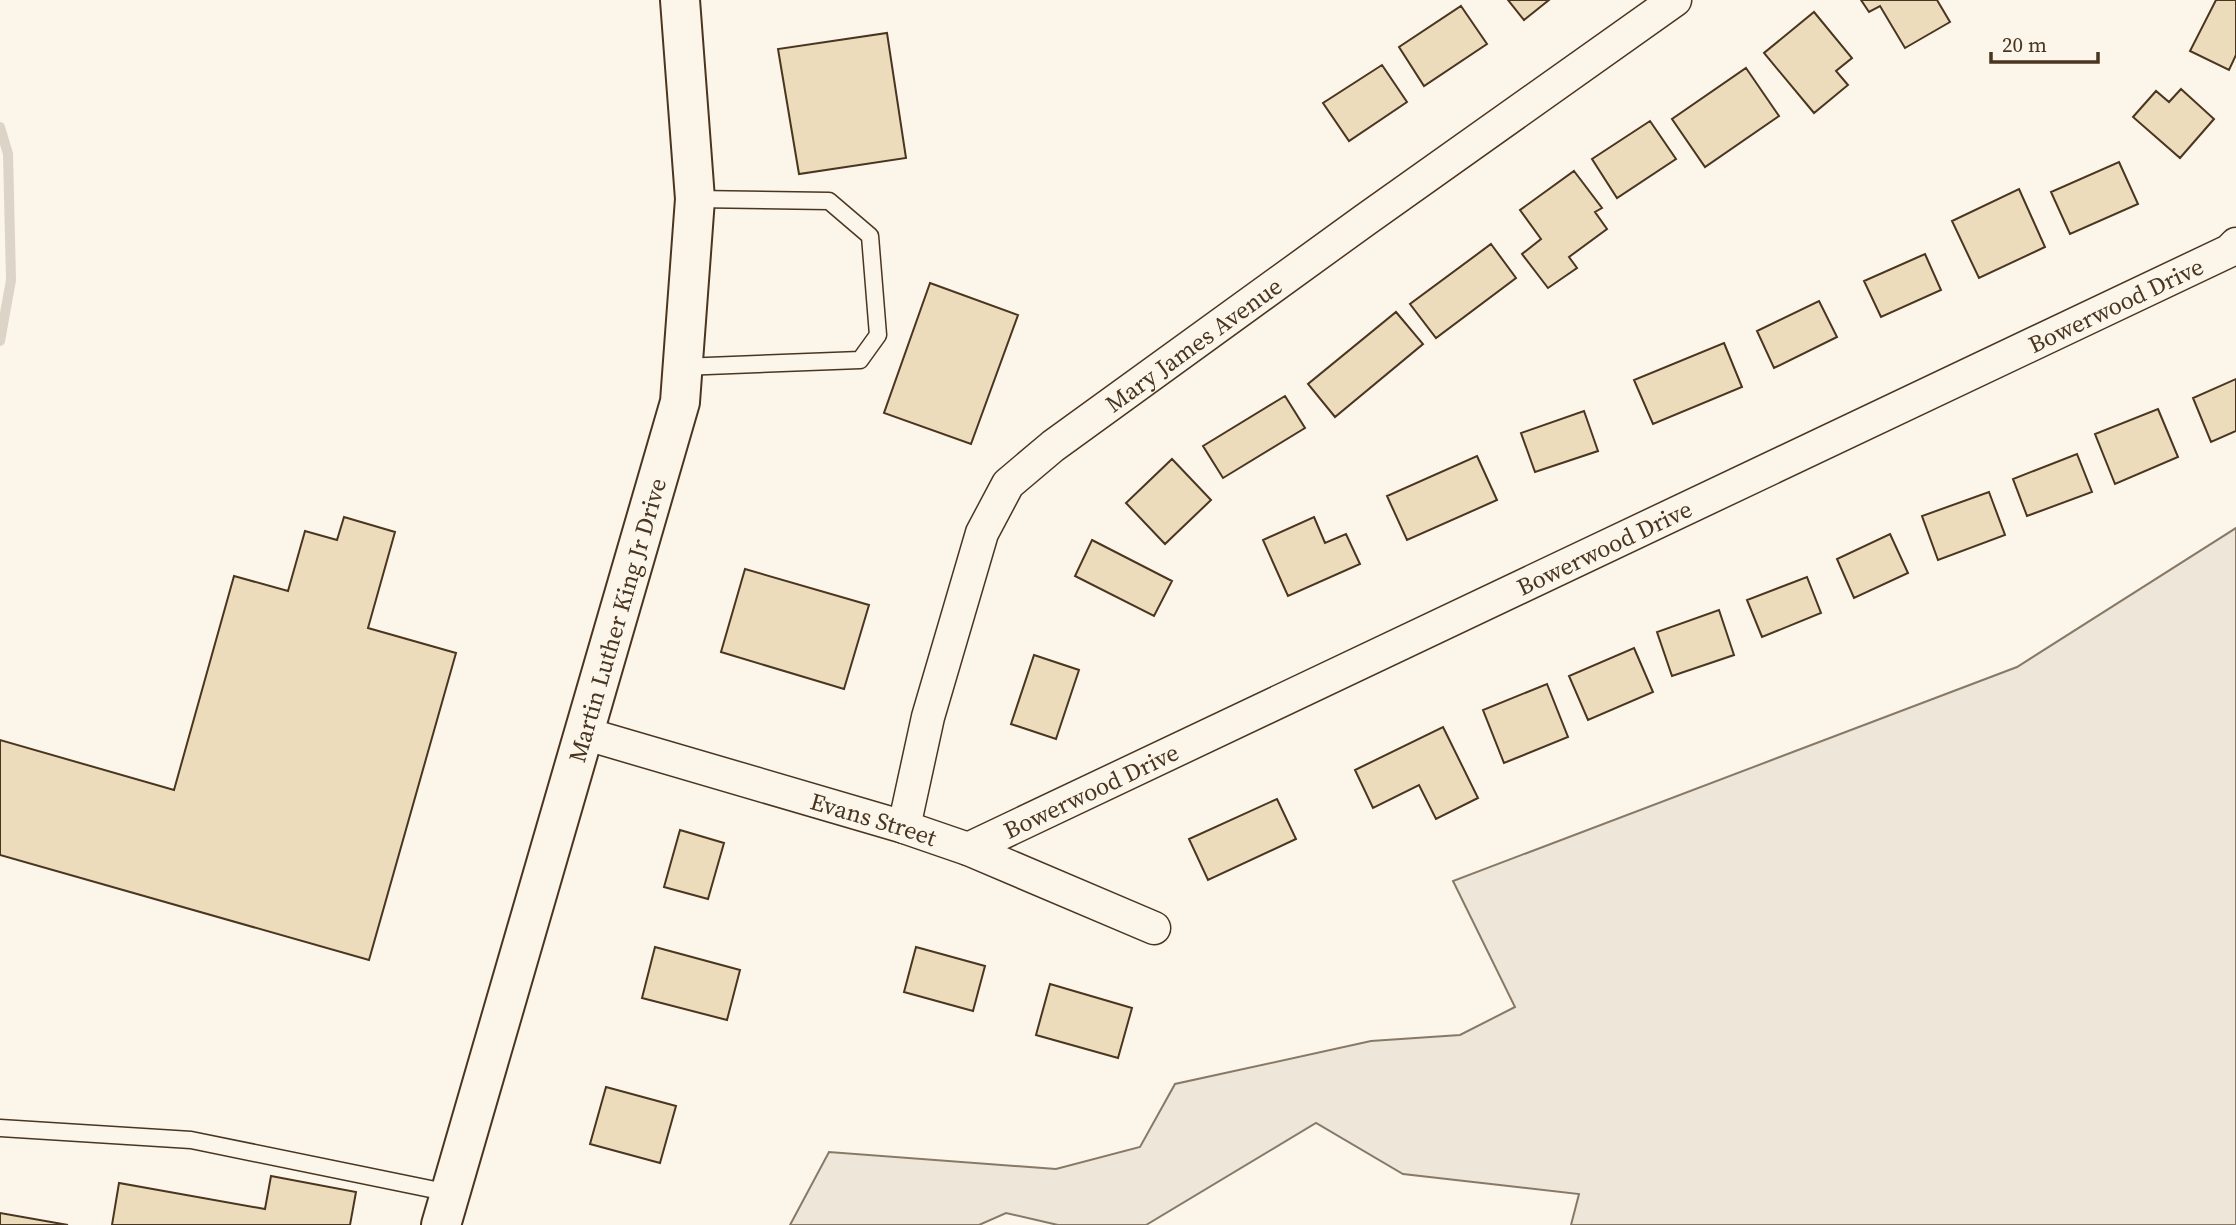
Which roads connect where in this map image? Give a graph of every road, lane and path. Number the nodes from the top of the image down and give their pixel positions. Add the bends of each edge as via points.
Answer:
1 (680, 0) edge
2 (1675, 0) edge
3 (695, 200) junction
4 (2236, 244) edge
5 (682, 367) junction
6 (583, 733) junction
7 (904, 827) junction
8 (968, 849) junction
9 (1154, 928) dead end
10 (0, 1128) edge
11 (445, 1209) edge

1 - 3 street, Martin Luther King Jr Drive
2 - 7 street, Mary James Avenue via 1053,446 1008,484 982,533 928,717
3 - 5 street, Martin Luther King Jr Drive
3 - 5 lane via 829,201 870,236 878,335 860,360
4 - 8 street, Bowerwood Drive
5 - 6 street, Martin Luther King Jr Drive via 680,402
6 - 7 street, Evans Street
6 - 11 street, Martin Luther King Jr Drive
7 - 8 street, Evans Street
8 - 9 street, Evans Street
10 - 11 lane via 191,1140

